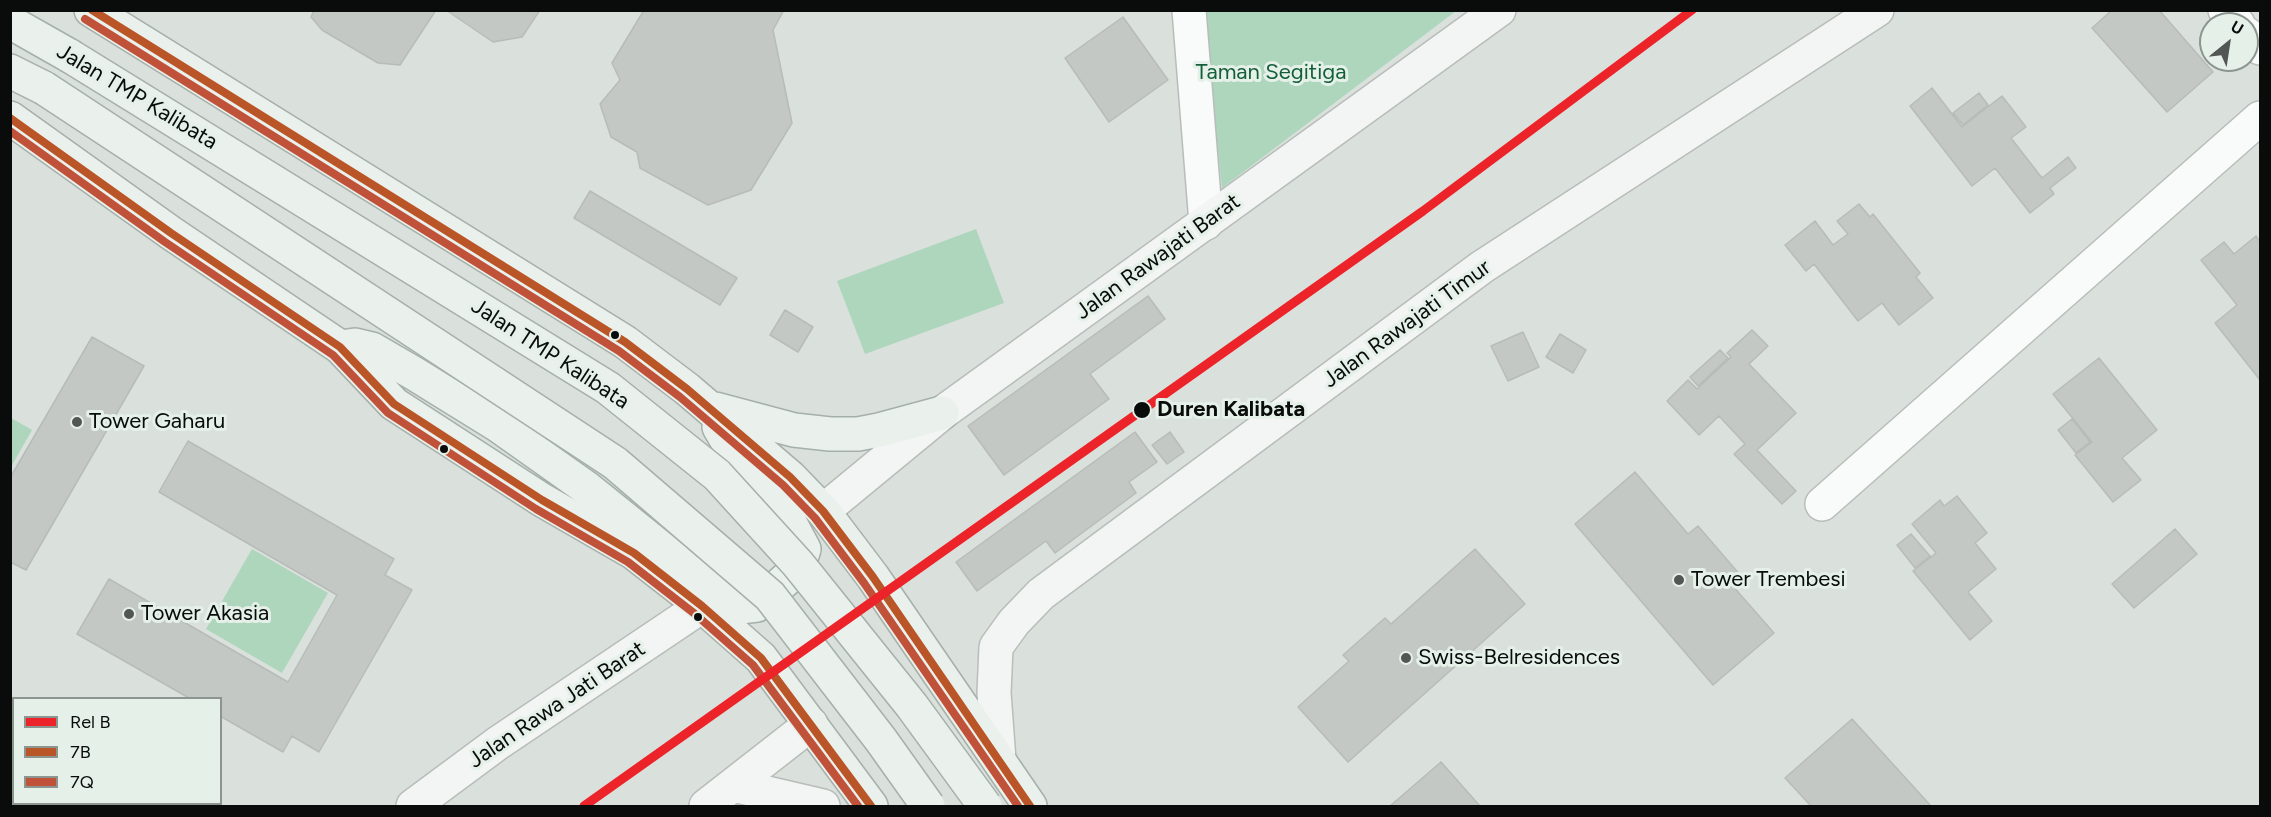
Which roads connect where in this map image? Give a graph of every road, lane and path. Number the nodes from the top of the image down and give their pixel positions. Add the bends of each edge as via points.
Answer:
1 (91, 10) edge
2 (1189, 10) edge
3 (1499, 10) edge
4 (1877, 10) edge
5 (10, 22) edge
6 (10, 70) edge
7 (10, 118) edge
8 (2260, 118) edge
9 (1206, 223) junction
10 (340, 347) junction
11 (707, 407) junction
12 (942, 413) junction
13 (1822, 504) dead end
14 (823, 511) junction
15 (702, 606) junction
16 (811, 724) junction
17 (999, 760) junction
18 (733, 785) junction
19 (413, 807) edge
20 (706, 807) edge
21 (823, 807) edge
22 (871, 807) edge
23 (928, 807) edge
24 (986, 807) edge
25 (1030, 807) edge

1 - 11 main road via 625,342
2 - 9 street
3 - 9 street, Jalan Rawajati Barat
4 - 17 street, Jalan Rawajati Timur via 1482,267 1041,594 996,647 994,693
5 - 24 main road, Jalan TMP Kalibata, bridge via 608,388 717,475 798,564 891,679
6 - 23 main road, Jalan TMP Kalibata, bridge via 44,88 615,463 770,596
7 - 10 main road
8 - 13 street
9 - 12 street, Jalan Rawajati Barat
10 - 11 main road via 355,345 372,350 415,374 499,426 588,489 722,597 740,607 757,605 799,566 804,549 789,521 742,466
10 - 15 main road via 394,404 634,554
11 - 12 main road via 830,434 879,430
11 - 14 main road via 790,477
12 - 14 street, Jalan Rawajati Barat
14 - 17 main road
15 - 16 main road via 756,652
15 - 19 street, Jalan Rawa Jati Barat via 498,743
16 - 18 street
16 - 22 main road
17 - 25 main road
18 - 20 street
18 - 21 street

